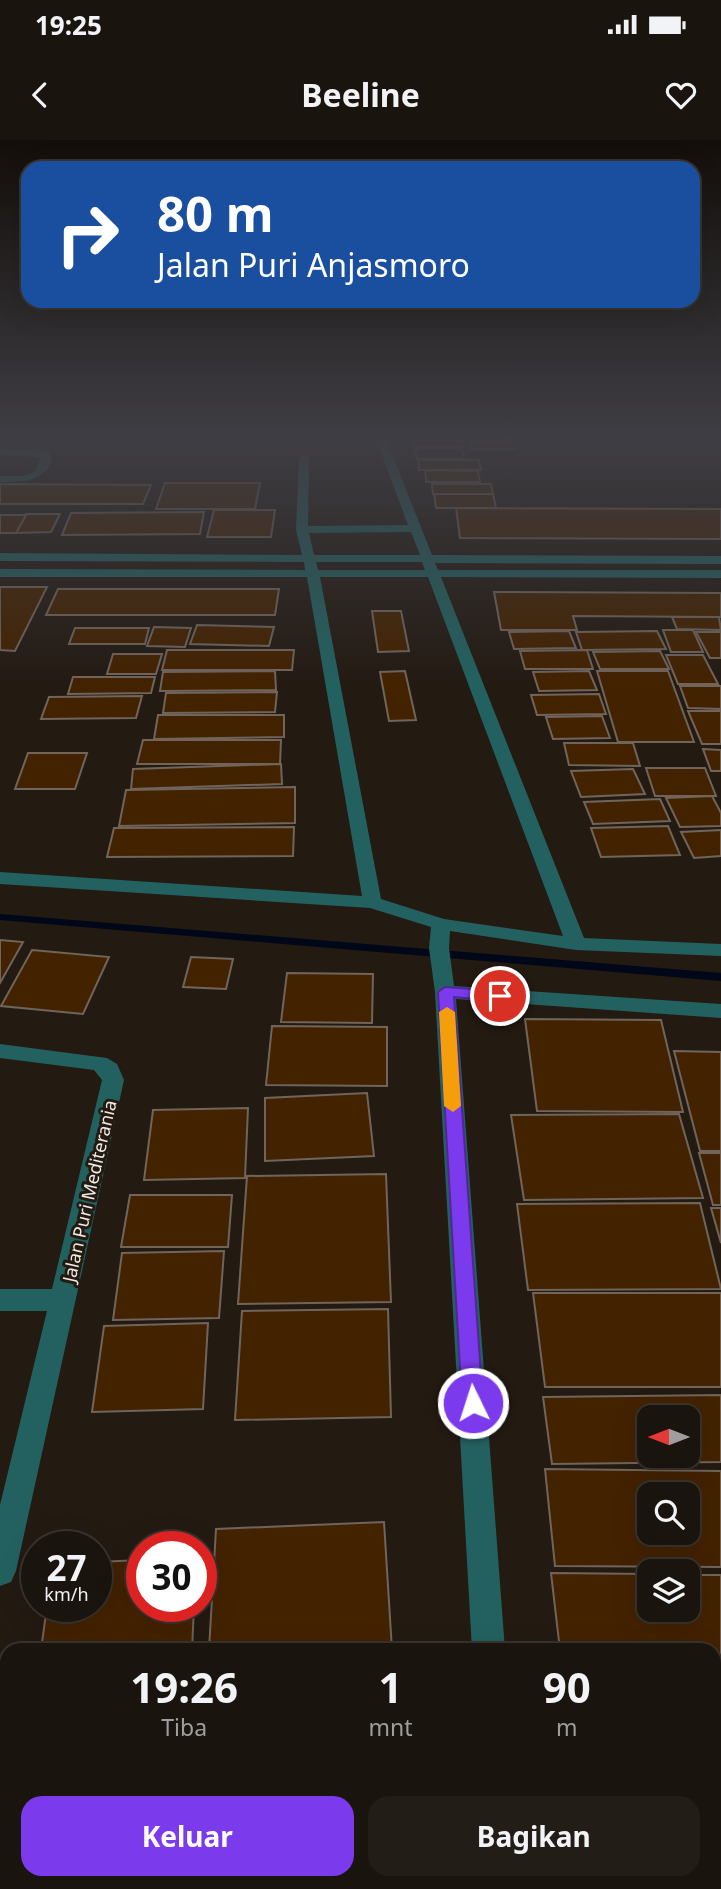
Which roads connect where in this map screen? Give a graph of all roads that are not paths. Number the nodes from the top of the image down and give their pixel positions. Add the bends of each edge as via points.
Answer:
1 (302, 521) edge
2 (411, 521) edge
3 (414, 528) junction
4 (302, 530) junction
5 (0, 557) edge
6 (311, 559) junction
7 (626, 559) junction
8 (721, 560) edge
9 (429, 567) junction
10 (0, 573) edge
11 (632, 574) junction
12 (314, 576) junction
13 (719, 577) edge
14 (0, 878) edge
15 (372, 902) junction
16 (441, 924) junction
17 (576, 944) junction
18 (721, 950) edge
19 (445, 987) junction
20 (721, 1011) edge
21 (0, 1051) edge
22 (0, 1300) edge
23 (64, 1300) junction
24 (0, 1571) edge
25 (489, 1643) edge

1 - 4 street
2 - 3 street
3 - 4 street
3 - 9 street
4 - 6 street
5 - 6 street
6 - 9 street
6 - 12 street
7 - 8 street
7 - 9 street
7 - 11 street
9 - 11 street
9 - 12 street
9 - 17 street
10 - 12 street
11 - 13 street
12 - 15 street
14 - 15 street
15 - 16 street
16 - 17 street
16 - 19 street
17 - 18 street
19 - 20 street
19 - 25 street
21 - 23 street, Jalan Puri Mediterania via 90,1061 112,1073
22 - 23 street, Jalan Puri Mediterania
23 - 24 street, Jalan Puri Mediterania

